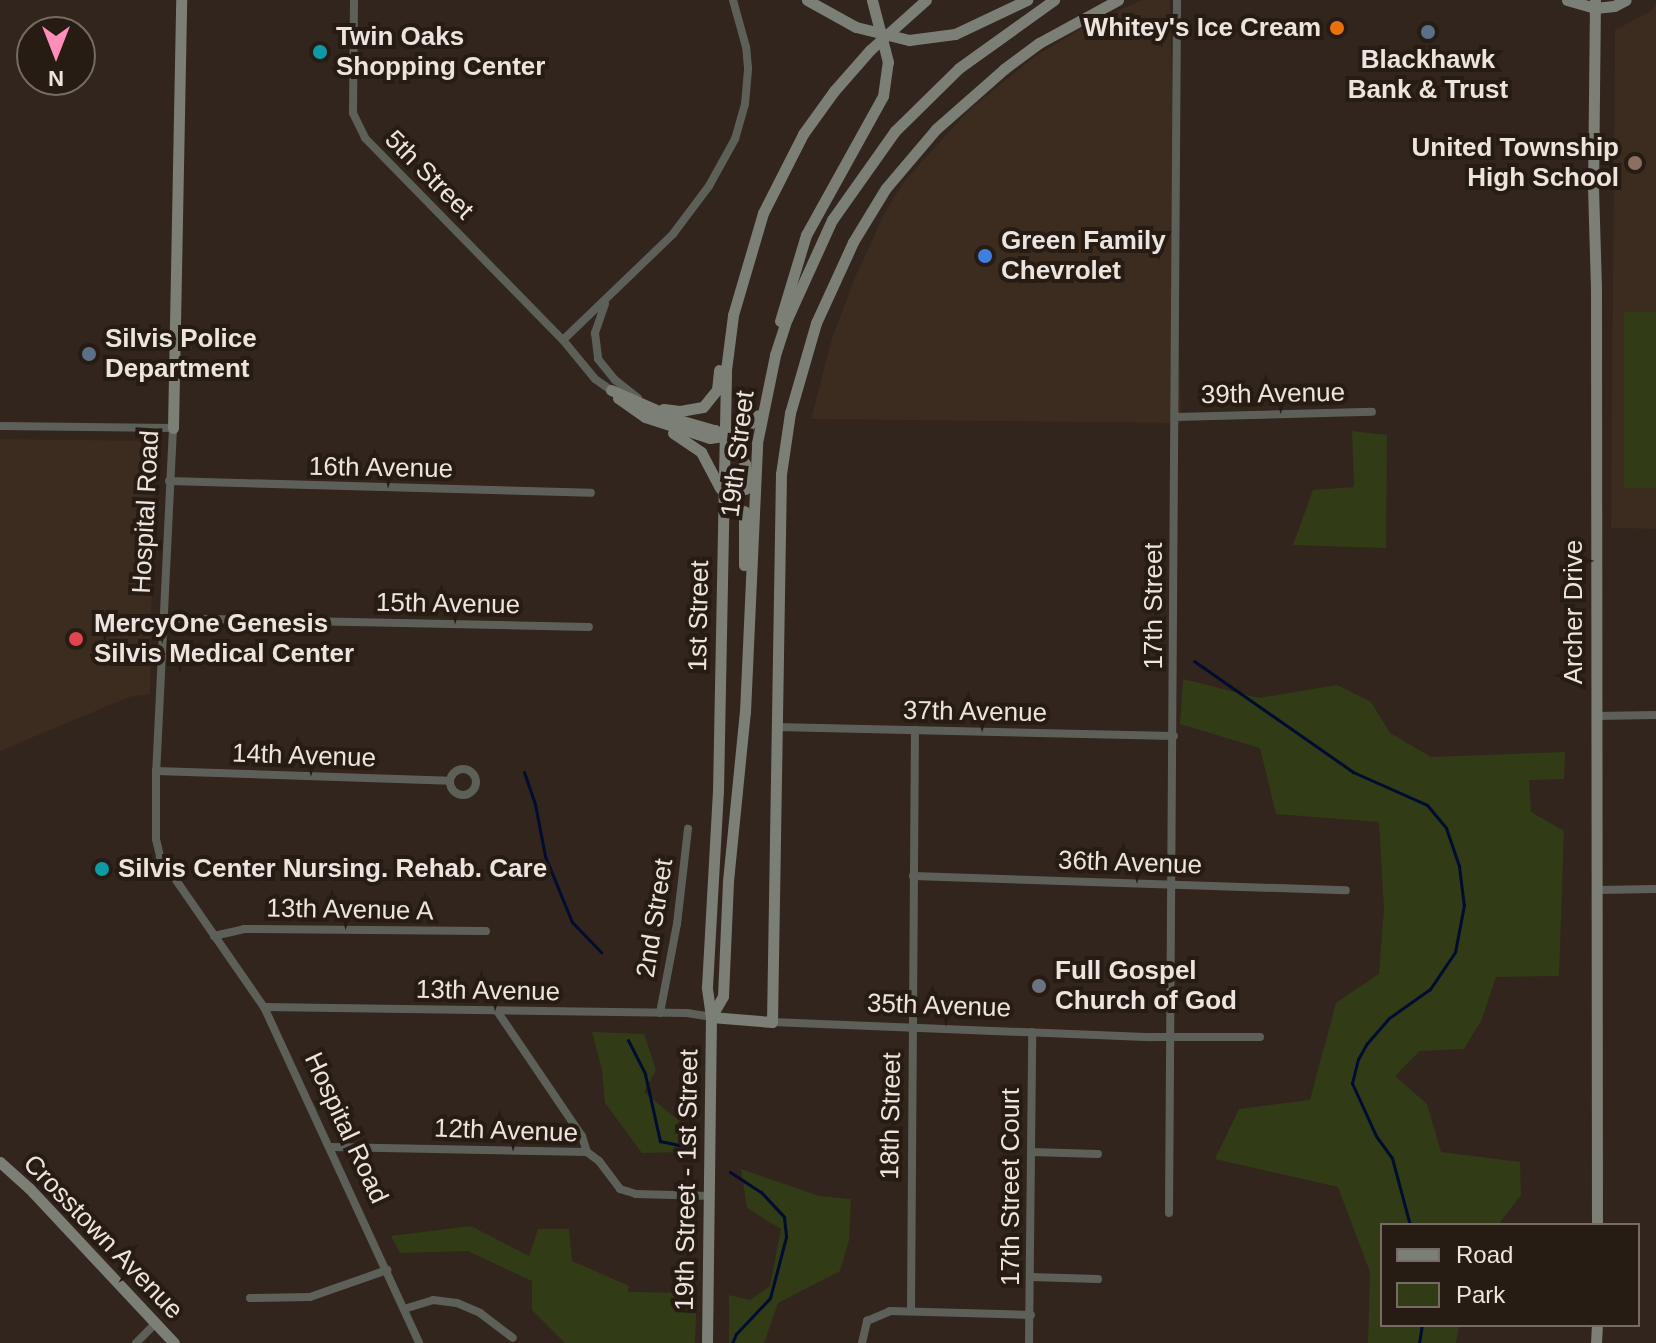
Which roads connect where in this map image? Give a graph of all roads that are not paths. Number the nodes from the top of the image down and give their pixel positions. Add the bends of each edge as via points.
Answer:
1 (181, 0) edge
2 (354, 0) edge
3 (733, 0) edge
4 (807, 0) edge
5 (872, 0) edge
6 (926, 0) edge
7 (1027, 0) edge
8 (1054, 0) edge
9 (1118, 0) edge
10 (1177, 0) edge
11 (1567, 0) edge
12 (1626, 0) edge
13 (1595, 4) edge
14 (884, 36) junction
15 (777, 181) junction
16 (608, 299) junction
17 (563, 340) junction
18 (771, 372) junction
19 (613, 393) junction
20 (646, 406) junction
21 (762, 408) junction
22 (1372, 412) dead end
23 (1175, 417) junction
24 (0, 426) edge
25 (173, 428) junction
26 (725, 437) junction
27 (169, 481) junction
28 (591, 493) dead end
29 (723, 499) junction
30 (162, 618) junction
31 (589, 627) dead end
32 (749, 638) junction
33 (1656, 715) edge
34 (1596, 716) junction
35 (776, 727) junction
36 (915, 730) junction
37 (1174, 736) junction
38 (156, 771) junction
39 (450, 781) dead end
40 (688, 829) dead end
41 (913, 876) junction
42 (1173, 885) junction
43 (1656, 889) edge
44 (1346, 890) dead end
45 (1597, 890) junction
46 (486, 931) dead end
47 (214, 936) junction
48 (264, 1007) junction
49 (497, 1011) junction
50 (660, 1013) junction
51 (711, 1017) junction
52 (772, 1022) junction
53 (913, 1026) junction
54 (1032, 1032) junction
55 (1170, 1036) junction
56 (1260, 1037) dead end
57 (331, 1147) junction
58 (587, 1152) junction
59 (1031, 1152) junction
60 (1098, 1154) dead end
61 (0, 1162) edge
62 (710, 1196) junction
63 (1169, 1213) dead end
64 (1597, 1223) edge
65 (387, 1270) junction
66 (1030, 1277) junction
67 (1098, 1279) dead end
68 (250, 1298) dead end
69 (404, 1309) junction
70 (911, 1311) junction
71 (1031, 1315) junction
72 (156, 1323) junction
73 (513, 1338) dead end
74 (136, 1343) edge
75 (174, 1343) edge
76 (419, 1343) edge
77 (707, 1343) edge
78 (862, 1343) edge
79 (1029, 1343) edge

1 - 25 main road, Hospital Road
2 - 17 street, 5th Street via 353,103 358,128
3 - 16 street via 748,68 735,139 688,215
4 - 14 main road
5 - 14 main road
6 - 14 main road
7 - 14 main road via 955,34 929,40
8 - 18 main road, 19th Street via 959,68 883,147 814,254
9 - 35 main road, 19th Street via 1064,28 1004,69 936,129 886,188 833,283 790,413 781,474
10 - 23 street, 17th Street
11 - 13 main road
12 - 13 main road via 1614,6
13 - 34 main road, Archer Drive
14 - 15 main road, 1st Street via 834,91
14 - 18 main road via 888,74 883,96 806,235 784,298
15 - 20 main road via 762,202 739,258 726,307 714,396 697,410
15 - 26 main road, 1st Street via 757,228 733,315
16 - 17 street
16 - 20 street via 595,333 598,359
17 - 19 street, 5th Street
18 - 21 main road, 19th Street
19 - 20 main road
19 - 26 main road via 645,417 710,438
19 - 29 main road via 628,416 682,436 695,447 710,464
20 - 26 main road
21 - 26 main road via 747,430
21 - 32 main road, 19th Street via 753,478
22 - 23 street, 39th Avenue
23 - 37 street, 17th Street
24 - 25 street
25 - 27 street, Hospital Road
26 - 29 main road, 1st Street
26 - 32 main road via 739,449 745,464
27 - 28 street, 16th Avenue
27 - 30 street, Hospital Road
29 - 51 main road, 1st Street via 718,791 707,987
30 - 31 street, 15th Avenue
30 - 38 street, Hospital Road
32 - 51 main road, 19th Street via 723,996
33 - 34 street
34 - 45 main road, Archer Drive
35 - 36 street, 37th Avenue
35 - 52 main road, 19th Street
36 - 37 street, 37th Avenue
36 - 41 street, 18th Street
37 - 42 street, 17th Street
38 - 39 street, 14th Avenue
38 - 47 street, Hospital Road via 160,857
40 - 50 street, 2nd Street
41 - 42 street, 36th Avenue
41 - 53 street, 18th Street
42 - 44 street, 36th Avenue
42 - 55 street, 17th Street
43 - 45 street
45 - 64 main road, Archer Drive
46 - 47 street, 13th Avenue A via 244,929
47 - 48 street, Hospital Road
48 - 49 street, 13th Avenue
48 - 57 street, Hospital Road
49 - 50 street, 13th Avenue
49 - 58 street via 582,1136
50 - 51 street, 13th Avenue
51 - 52 main road, 35th Avenue
51 - 62 main road, 19th Street - 1st Street
52 - 53 street, 35th Avenue
53 - 54 street, 35th Avenue
53 - 70 street, 18th Street
54 - 55 street, 35th Avenue
54 - 59 street, 17th Street Court
55 - 56 street, 35th Avenue
55 - 63 street, 17th Street
57 - 58 street, 12th Avenue
57 - 65 street, Hospital Road
58 - 62 street, 12th Avenue via 620,1189
59 - 60 street
59 - 66 street, 17th Street Court
61 - 72 main road, Crosstown Avenue
62 - 77 main road, 19th Street - 1st Street
65 - 68 street via 310,1297
65 - 69 street, Hospital Road
66 - 67 street
66 - 71 street, 17th Street Court
69 - 73 street via 433,1300 457,1303
69 - 76 street, Hospital Road
70 - 71 street
70 - 78 street via 881,1313 867,1321
71 - 79 street, 17th Street Court
72 - 74 street
72 - 75 main road, Crosstown Avenue

